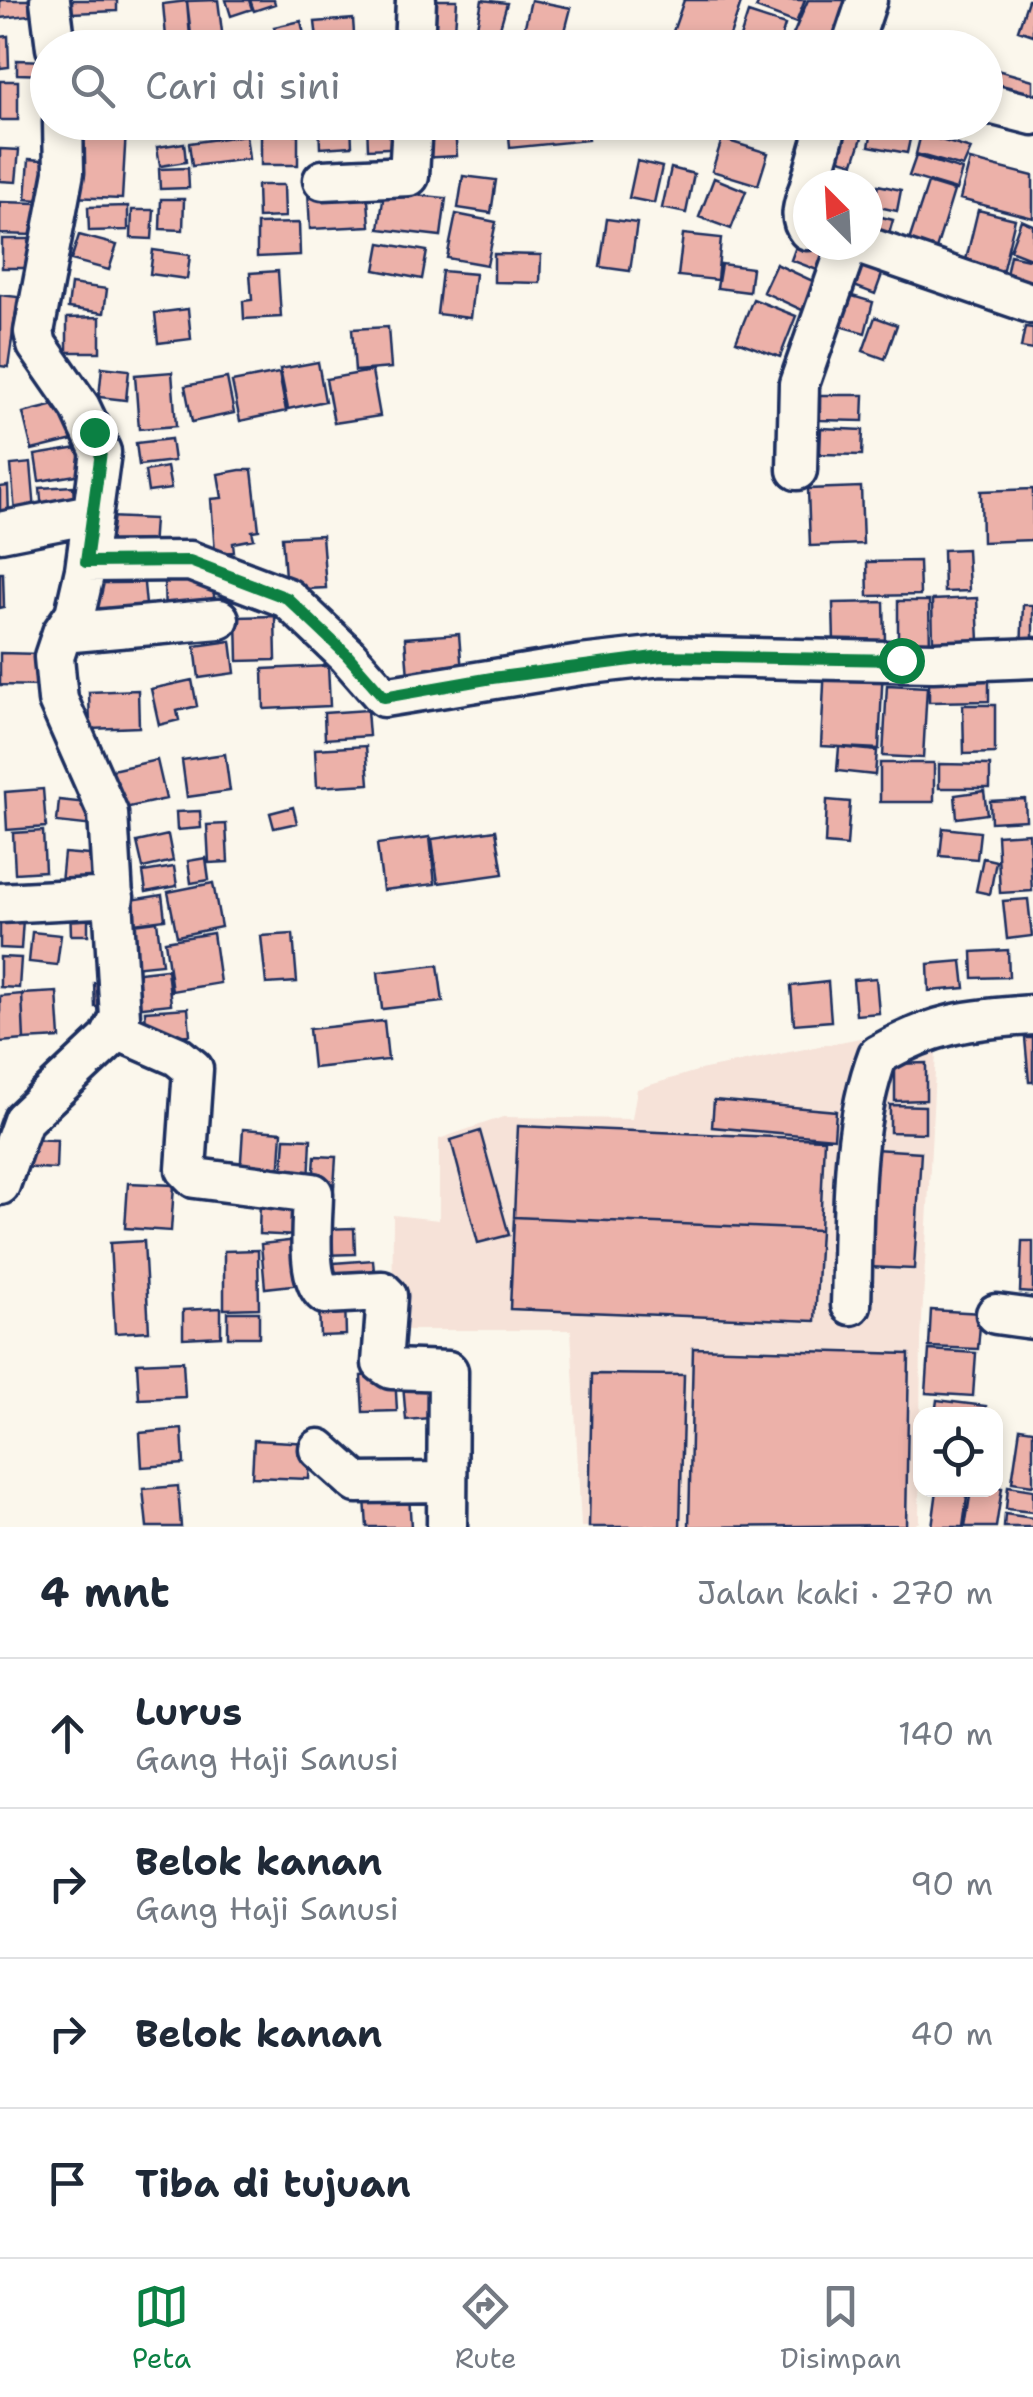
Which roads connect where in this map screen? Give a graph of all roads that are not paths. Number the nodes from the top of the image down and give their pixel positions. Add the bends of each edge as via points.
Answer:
1 (50, 0) edge
2 (416, 0) edge
3 (867, 0) edge
4 (54, 30) edge
5 (415, 30) edge
6 (857, 30) edge
7 (1003, 108) edge
8 (1033, 115) edge
9 (63, 140) edge
10 (411, 140) edge
11 (823, 140) edge
12 (814, 170) edge
13 (322, 180) dead end
14 (883, 256) edge
15 (844, 260) edge
16 (1033, 304) edge
17 (796, 470) dead end
18 (91, 514) junction
19 (0, 532) edge
20 (86, 562) junction
21 (219, 619) dead end
22 (62, 633) junction
23 (1033, 658) edge
24 (114, 897) junction
25 (0, 903) edge
26 (1033, 1015) edge
27 (115, 1029) junction
28 (6, 1130) edge
29 (0, 1185) edge
30 (851, 1306) dead end
31 (319, 1449) dead end
32 (447, 1482) junction
33 (447, 1527) edge

1 - 4 street
2 - 5 street
3 - 6 street
7 - 8 street
9 - 18 street via 64,172 34,332 101,452
10 - 13 street via 409,176
11 - 12 street
14 - 16 street
15 - 17 street via 799,384
18 - 19 street
18 - 20 street
20 - 22 street via 75,614
20 - 23 street via 190,561 287,598 384,697 662,656
21 - 22 street
22 - 24 street via 54,657 58,700 108,812
24 - 25 street
24 - 27 street via 120,1018
26 - 30 street via 964,1019 878,1054 864,1091
27 - 28 street
27 - 32 street via 193,1069 186,1169 195,1178 313,1193 318,1288 325,1294 382,1291 388,1296 382,1363 448,1371
28 - 29 street
31 - 32 street via 358,1484
32 - 33 street

